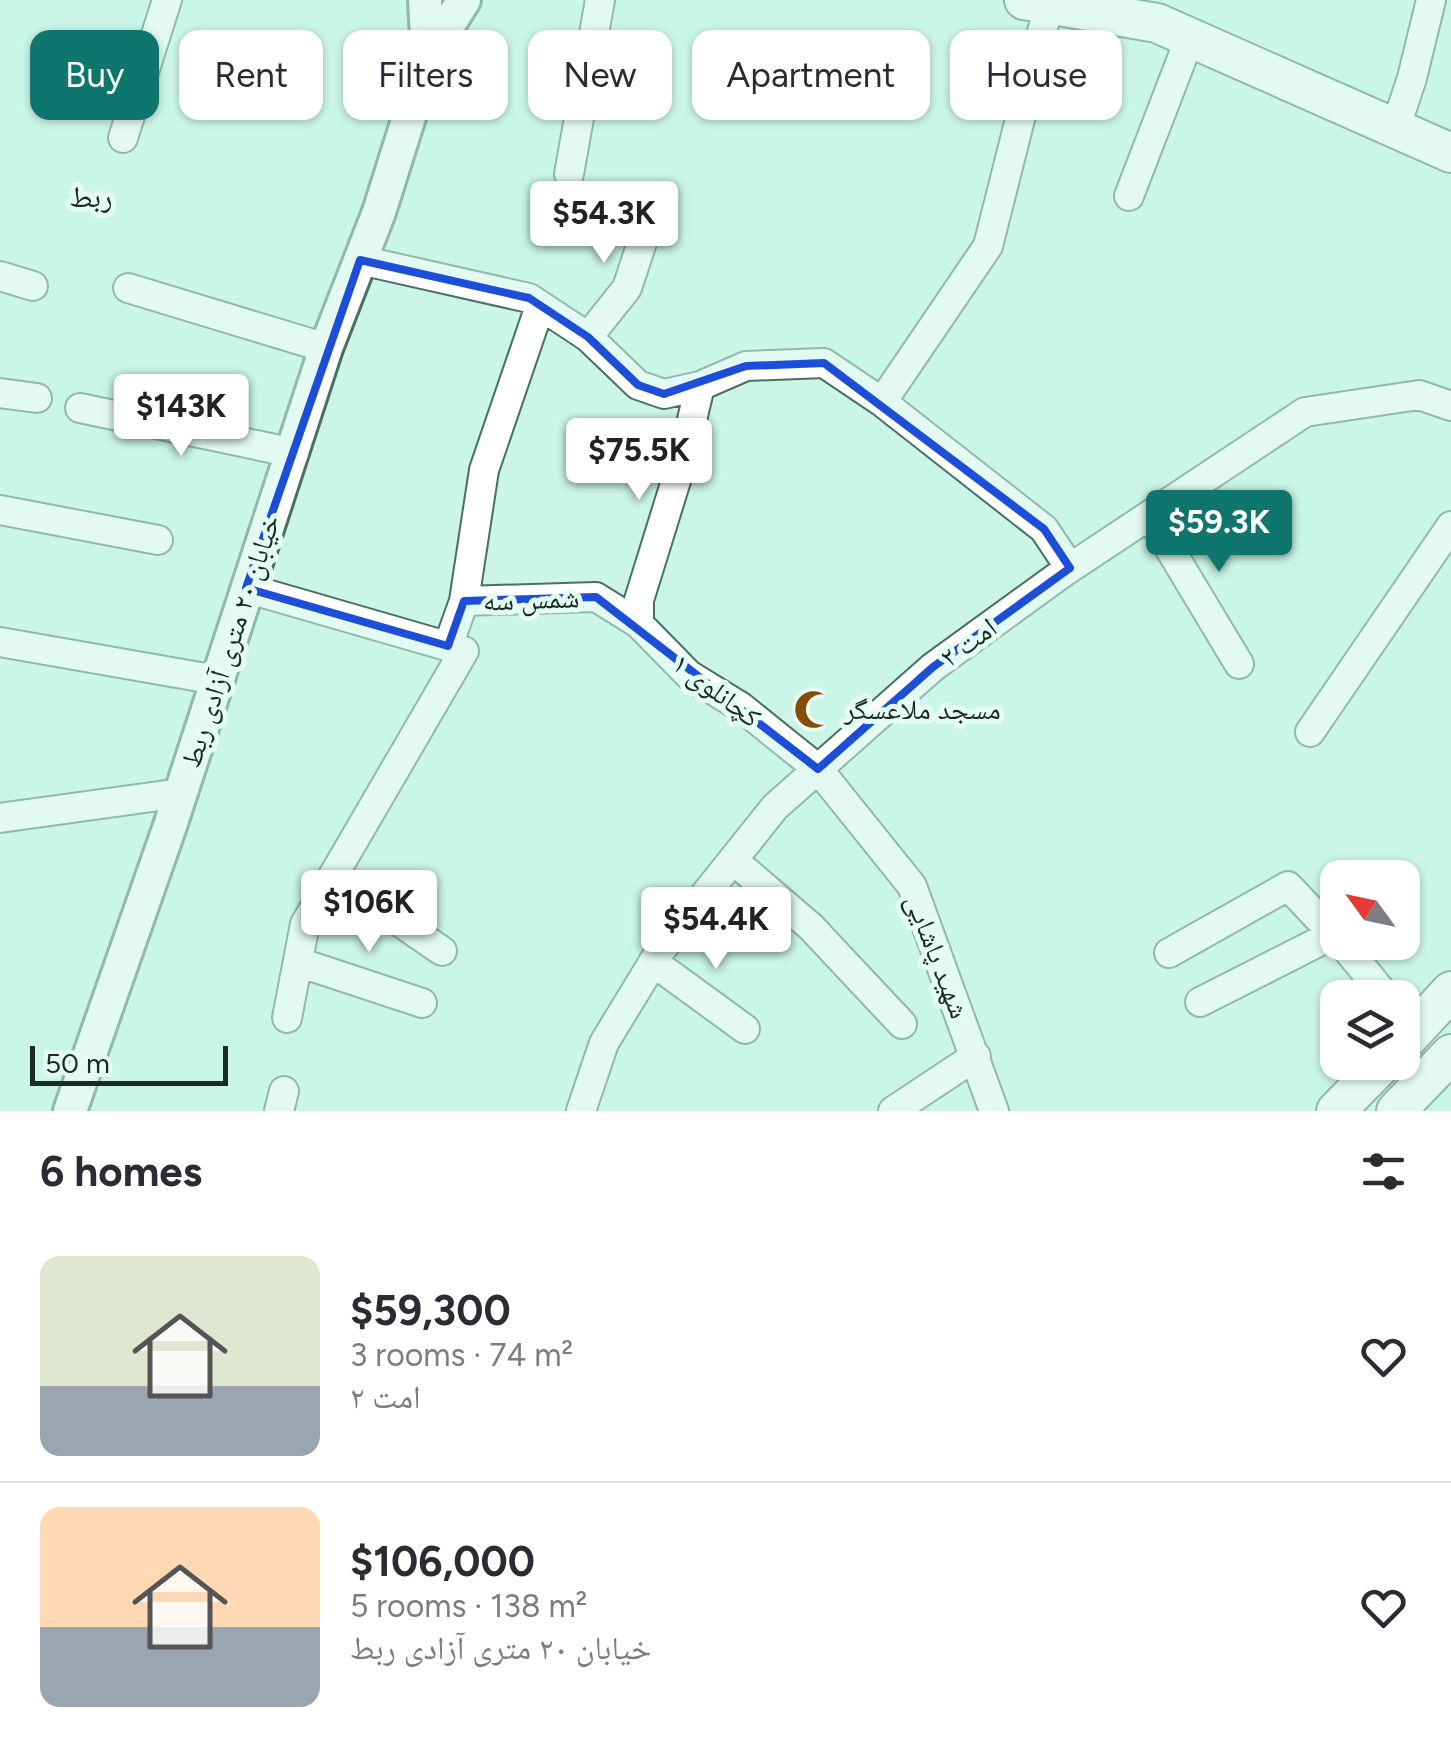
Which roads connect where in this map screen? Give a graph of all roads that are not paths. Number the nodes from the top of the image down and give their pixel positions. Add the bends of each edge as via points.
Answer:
1 (167, 0) edge
2 (425, 0) edge
3 (464, 0) edge
4 (600, 0) edge
5 (1431, 0) edge
6 (1036, 2) edge
7 (1170, 19) edge
8 (427, 30) edge
9 (445, 30) edge
10 (407, 120) edge
11 (1396, 126) junction
12 (122, 138) dead end
13 (1451, 153) edge
14 (569, 174) dead end
15 (1129, 196) dead end
16 (652, 212) dead end
17 (360, 260) junction
18 (0, 276) edge
19 (33, 286) dead end
20 (128, 288) dead end
21 (540, 306) junction
22 (588, 337) junction
23 (326, 348) junction
24 (700, 386) junction
25 (0, 393) edge
26 (37, 398) dead end
27 (882, 402) junction
28 (1451, 406) edge
29 (80, 408) dead end
30 (294, 452) junction
31 (0, 510) edge
32 (1150, 516) junction
33 (1451, 526) edge
34 (158, 540) dead end
35 (1070, 568) junction
36 (246, 588) junction
37 (464, 601) junction
38 (639, 624) junction
39 (0, 642) edge
40 (448, 646) junction
41 (1239, 664) dead end
42 (216, 680) junction
43 (1310, 732) dead end
44 (818, 769) junction
45 (181, 793) junction
46 (0, 818) edge
47 (733, 860) junction
48 (333, 876) junction
49 (1320, 921) edge
50 (1320, 947) edge
51 (442, 951) dead end
52 (1169, 954) dead end
53 (1355, 960) edge
54 (298, 962) junction
55 (653, 962) junction
56 (1372, 980) edge
57 (1451, 991) edge
58 (1200, 1002) dead end
59 (422, 1003) dead end
60 (287, 1018) dead end
61 (1420, 1018) edge
62 (902, 1024) dead end
63 (746, 1029) dead end
64 (1451, 1054) edge
65 (976, 1056) junction
66 (1366, 1080) edge
67 (70, 1111) edge
68 (581, 1111) edge
69 (894, 1111) edge
70 (994, 1111) edge
71 (1336, 1111) edge
72 (1396, 1111) edge

1 - 12 street
2 - 8 street
3 - 9 street
4 - 14 street
5 - 11 street
6 - 7 main road
6 - 27 street via 988,246
7 - 11 main road
7 - 15 street
10 - 17 street, خیابان ۲۰ متری آزادی ربط
11 - 13 main road
16 - 22 street via 628,288
17 - 21 street
17 - 23 street, خیابان ۲۰ متری آزادی ربط
18 - 19 street
20 - 23 street
21 - 22 street
21 - 37 street via 484,470
22 - 24 street via 638,386 664,394
23 - 30 street, خیابان ۲۰ متری آزادی ربط
24 - 27 street via 746,366 824,363
24 - 38 street
25 - 26 street
27 - 35 street via 1044,529
28 - 32 street, امت ۲ via 1419,396 1305,412
29 - 30 street
30 - 36 street, خیابان ۲۰ متری آزادی ربط
31 - 34 street
32 - 35 street, امت ۲
32 - 41 street
33 - 43 street
35 - 44 street, امت ۲ via 933,668
36 - 40 street
36 - 42 street, خیابان ۲۰ متری آزادی ربط
37 - 38 street, شمس سه via 596,598
37 - 40 street, شمس سه
38 - 44 street, کچانلوی ۱ via 690,675
39 - 42 street
40 - 48 street, شمس سه via 464,650
42 - 45 street, خیابان ۲۰ متری آزادی ربط
44 - 47 street, امت ۲ via 775,807
44 - 65 street, شهید پاشایی via 912,886
45 - 46 street
45 - 67 street, خیابان ۲۰ متری آزادی ربط
47 - 55 street, امت ۲
47 - 62 street via 811,927
48 - 51 street
48 - 54 street via 305,924
49 - 52 street via 1288,886
50 - 58 street
53 - 56 street
54 - 59 street
54 - 60 street
55 - 63 street
55 - 68 street, امت ۲ via 604,1043
57 - 61 main road
64 - 72 main road
65 - 69 street
65 - 70 street, شهید پاشایی
66 - 71 main road

